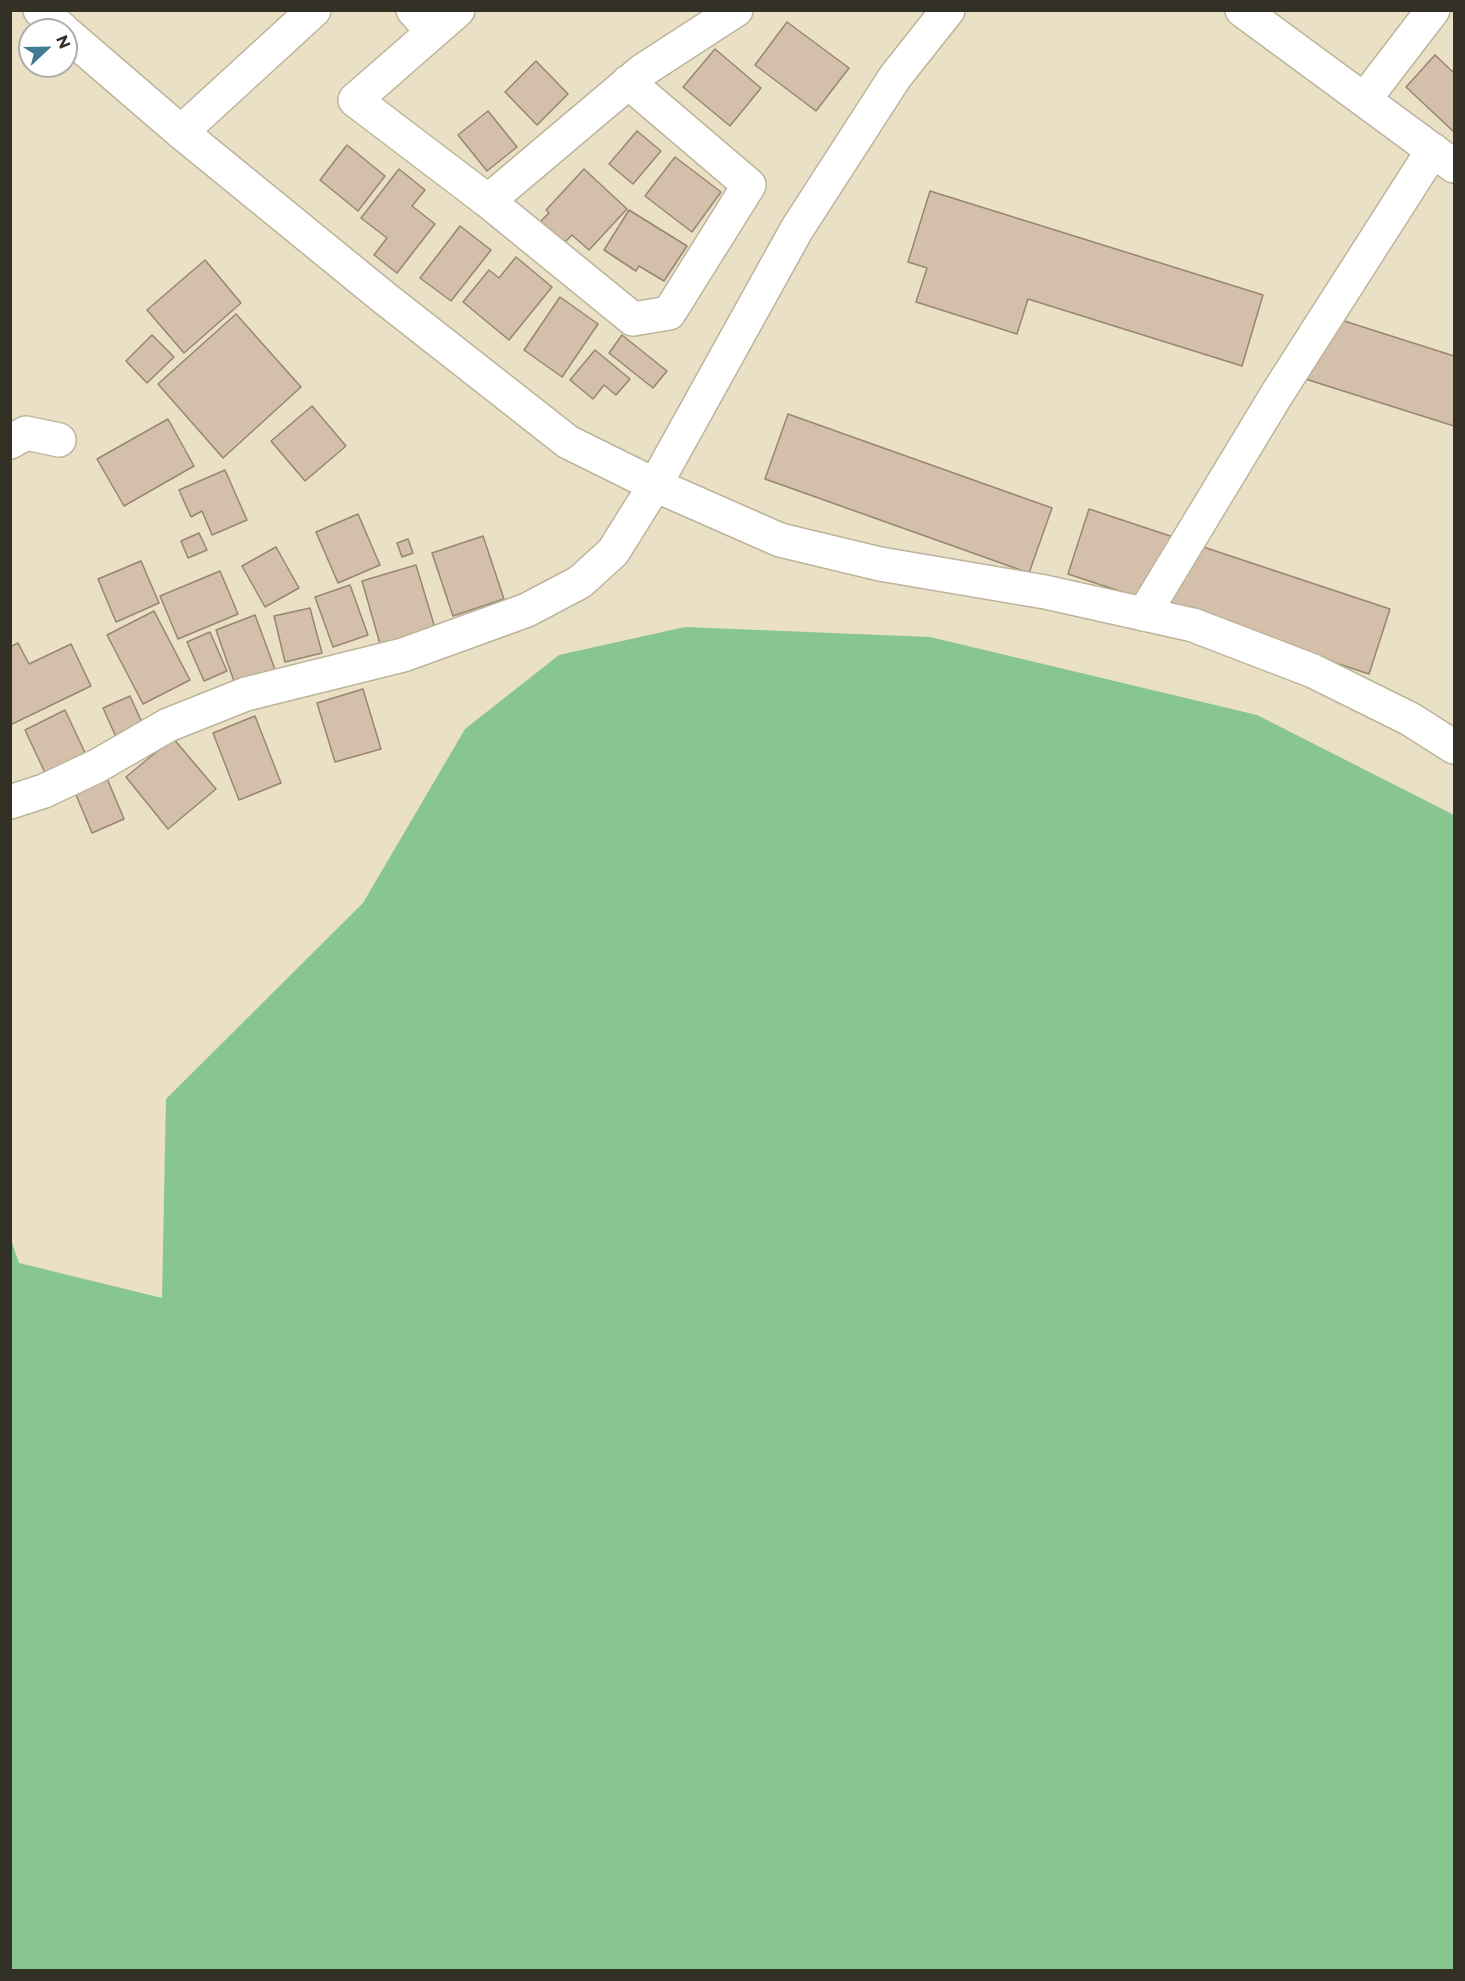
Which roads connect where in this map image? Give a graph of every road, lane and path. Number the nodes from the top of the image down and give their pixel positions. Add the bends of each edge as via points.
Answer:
1 (314, 10) edge
2 (458, 10) edge
3 (736, 10) edge
4 (948, 10) edge
5 (1242, 10) edge
6 (1434, 10) edge
7 (423, 21) edge
8 (78, 43) edge
9 (628, 82) junction
10 (1364, 100) junction
11 (181, 132) junction
12 (1444, 158) edge
13 (488, 201) junction
14 (59, 440) dead end
15 (10, 442) edge
16 (655, 484) junction
17 (1144, 614) junction
18 (1455, 747) edge
19 (10, 802) edge

1 - 11 street
2 - 7 street
3 - 9 street
4 - 16 street via 895,77 797,229
5 - 10 street
6 - 10 street
7 - 13 street via 355,100
8 - 11 street
9 - 13 street
9 - 13 street via 748,185 669,313 633,319
10 - 12 street
11 - 16 street via 568,442
12 - 17 street via 1277,394
14 - 15 street via 26,433
16 - 17 street via 780,540 879,564 1045,592
16 - 19 street via 613,552 580,582 527,610 403,655 246,694 168,725 97,766
17 - 18 street via 1193,625 1313,671 1410,719

